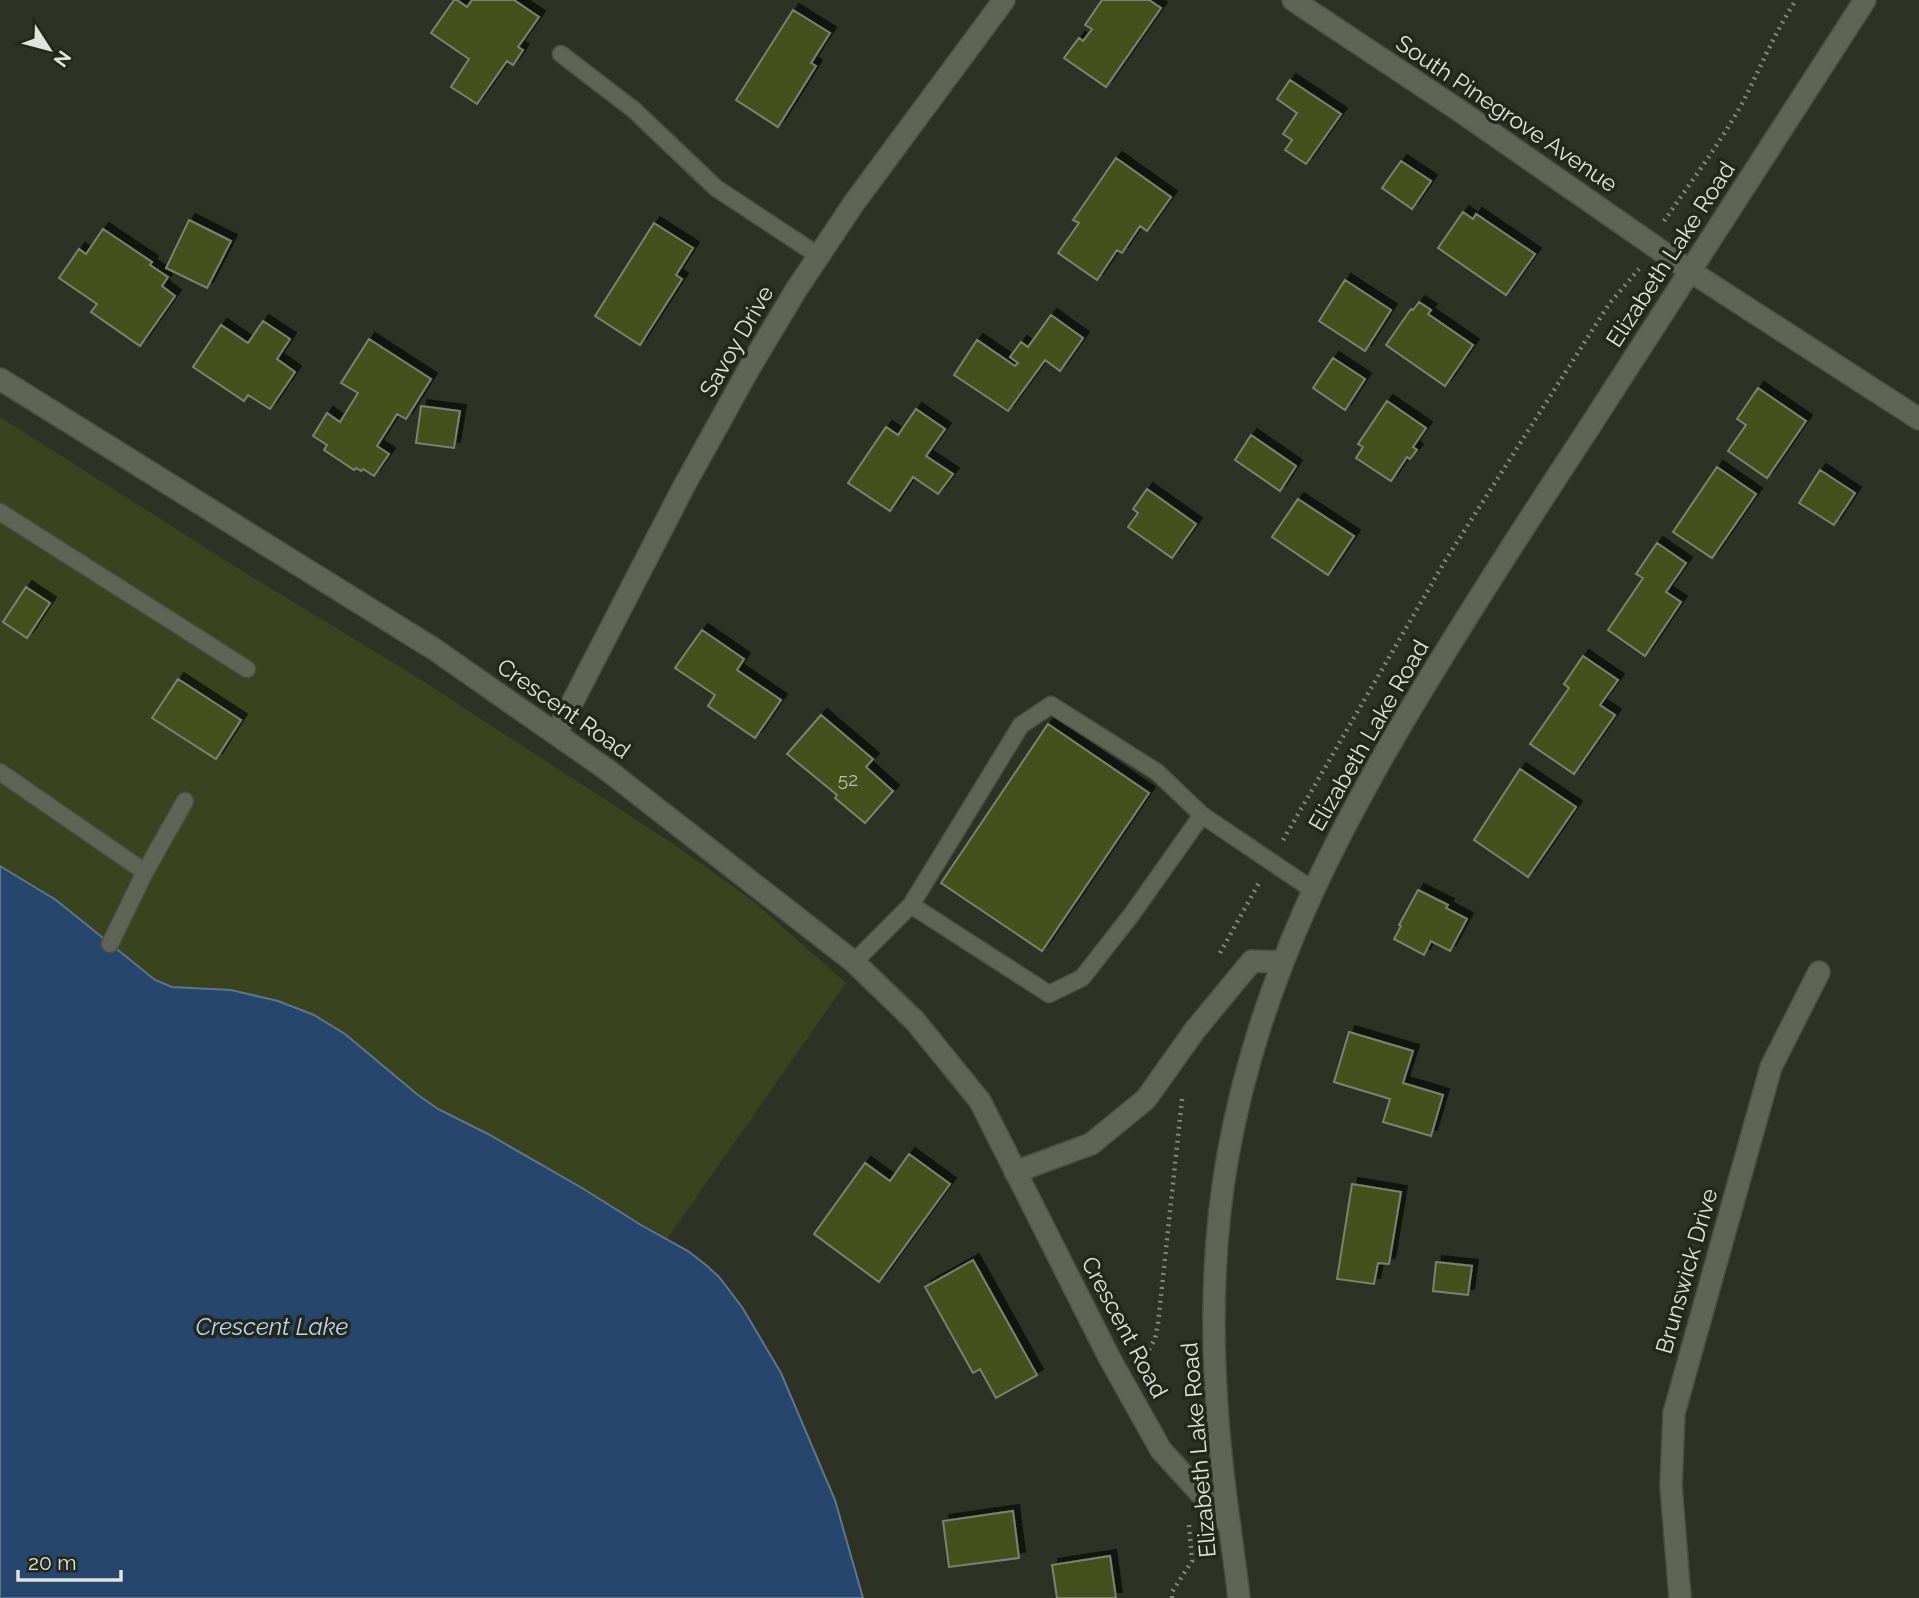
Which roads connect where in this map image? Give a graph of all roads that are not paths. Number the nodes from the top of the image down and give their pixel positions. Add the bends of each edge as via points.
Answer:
1 (1004, 0) edge
2 (1293, 0) edge
3 (1865, 0) edge
4 (561, 54) dead end
5 (819, 256) junction
6 (1690, 271) junction
7 (0, 379) edge
8 (1919, 419) edge
9 (0, 512) edge
10 (247, 669) dead end
11 (556, 734) junction
12 (0, 772) edge
13 (185, 801) dead end
14 (1202, 816) junction
15 (145, 872) junction
16 (1313, 890) junction
17 (911, 905) junction
18 (110, 944) dead end
19 (854, 962) junction
20 (1282, 962) junction
21 (1819, 972) dead end
22 (1016, 1172) junction
23 (1230, 1526) junction
24 (1239, 1598) edge
25 (1680, 1598) edge

1 - 5 street, Savoy Drive
2 - 6 street, South Pinegrove Avenue
3 - 6 street, Elizabeth Lake Road
4 - 5 lane via 634,110 716,188
5 - 11 street, Savoy Drive via 684,486
6 - 8 street, South Pinegrove Avenue
6 - 16 street, Elizabeth Lake Road via 1451,642 1371,776
7 - 11 street, Crescent Road via 434,649
9 - 10 lane
11 - 19 street, Crescent Road
12 - 15 lane
13 - 15 lane
14 - 16 lane
14 - 17 lane via 1082,978 1049,994
14 - 17 lane via 1157,772 1051,705 1021,725
15 - 18 lane
16 - 20 street, Elizabeth Lake Road
17 - 19 lane
19 - 22 street, Crescent Road via 915,1021 979,1101
20 - 22 street via 1252,961 1146,1099 1091,1144
20 - 23 street, Elizabeth Lake Road via 1242,1087 1219,1221 1215,1368
21 - 25 street, Brunswick Drive via 1771,1067 1674,1413 1671,1486
22 - 23 street, Crescent Road via 1161,1450
23 - 24 street, Elizabeth Lake Road

